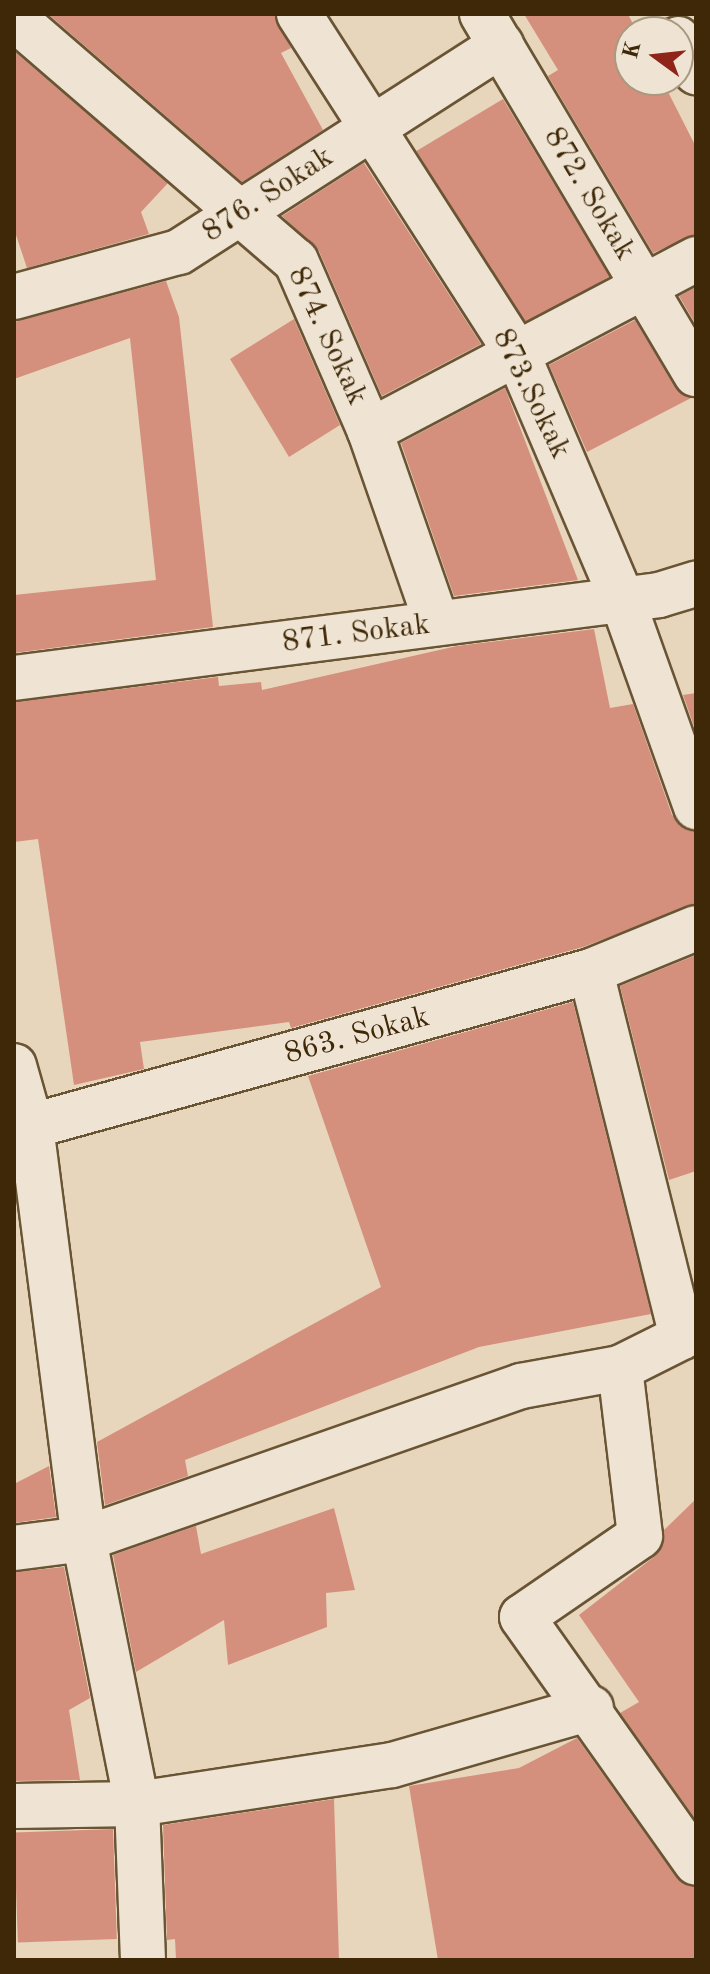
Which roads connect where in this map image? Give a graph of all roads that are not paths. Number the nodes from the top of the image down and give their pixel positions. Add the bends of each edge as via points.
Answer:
1 (299, 14) edge
2 (14, 18) edge
3 (492, 30) edge
4 (371, 127) junction
5 (244, 216) junction
6 (696, 259) edge
7 (644, 286) junction
8 (14, 297) edge
9 (517, 353) junction
10 (696, 374) edge
11 (370, 431) junction
12 (696, 584) edge
13 (622, 599) junction
14 (437, 623) junction
15 (14, 678) edge
16 (696, 807) edge
17 (696, 928) edge
18 (591, 971) junction
19 (14, 1066) edge
20 (23, 1128) edge
21 (620, 1368) junction
22 (84, 1539) junction
23 (14, 1548) edge
24 (591, 1708) junction
25 (137, 1804) junction
26 (14, 1806) edge
27 (696, 1863) edge
28 (143, 1960) edge

1 - 4 street, 873.Sokak
2 - 5 street, 874. Sokak
3 - 4 street, 876. Sokak
3 - 7 street, 872. Sokak
4 - 5 street, 876. Sokak
4 - 9 street, 873.Sokak
5 - 8 street, 876. Sokak via 179,252
5 - 11 street, 874. Sokak via 296,261
6 - 7 street
7 - 9 street
7 - 10 street, 872. Sokak
9 - 11 street
9 - 13 street, 873.Sokak
11 - 14 street, 874. Sokak
12 - 13 street, 871. Sokak
13 - 14 street, 871. Sokak
13 - 16 street, 873.Sokak
14 - 15 street, 871. Sokak
17 - 18 street, 863. Sokak
18 - 20 street, 863. Sokak
18 - 21 street via 682,1337
19 - 20 street
20 - 22 street
21 - 22 street via 521,1386
21 - 24 street via 640,1536 522,1617
22 - 23 street
22 - 25 street
24 - 25 street via 392,1765
24 - 27 street
25 - 26 street
25 - 28 street

